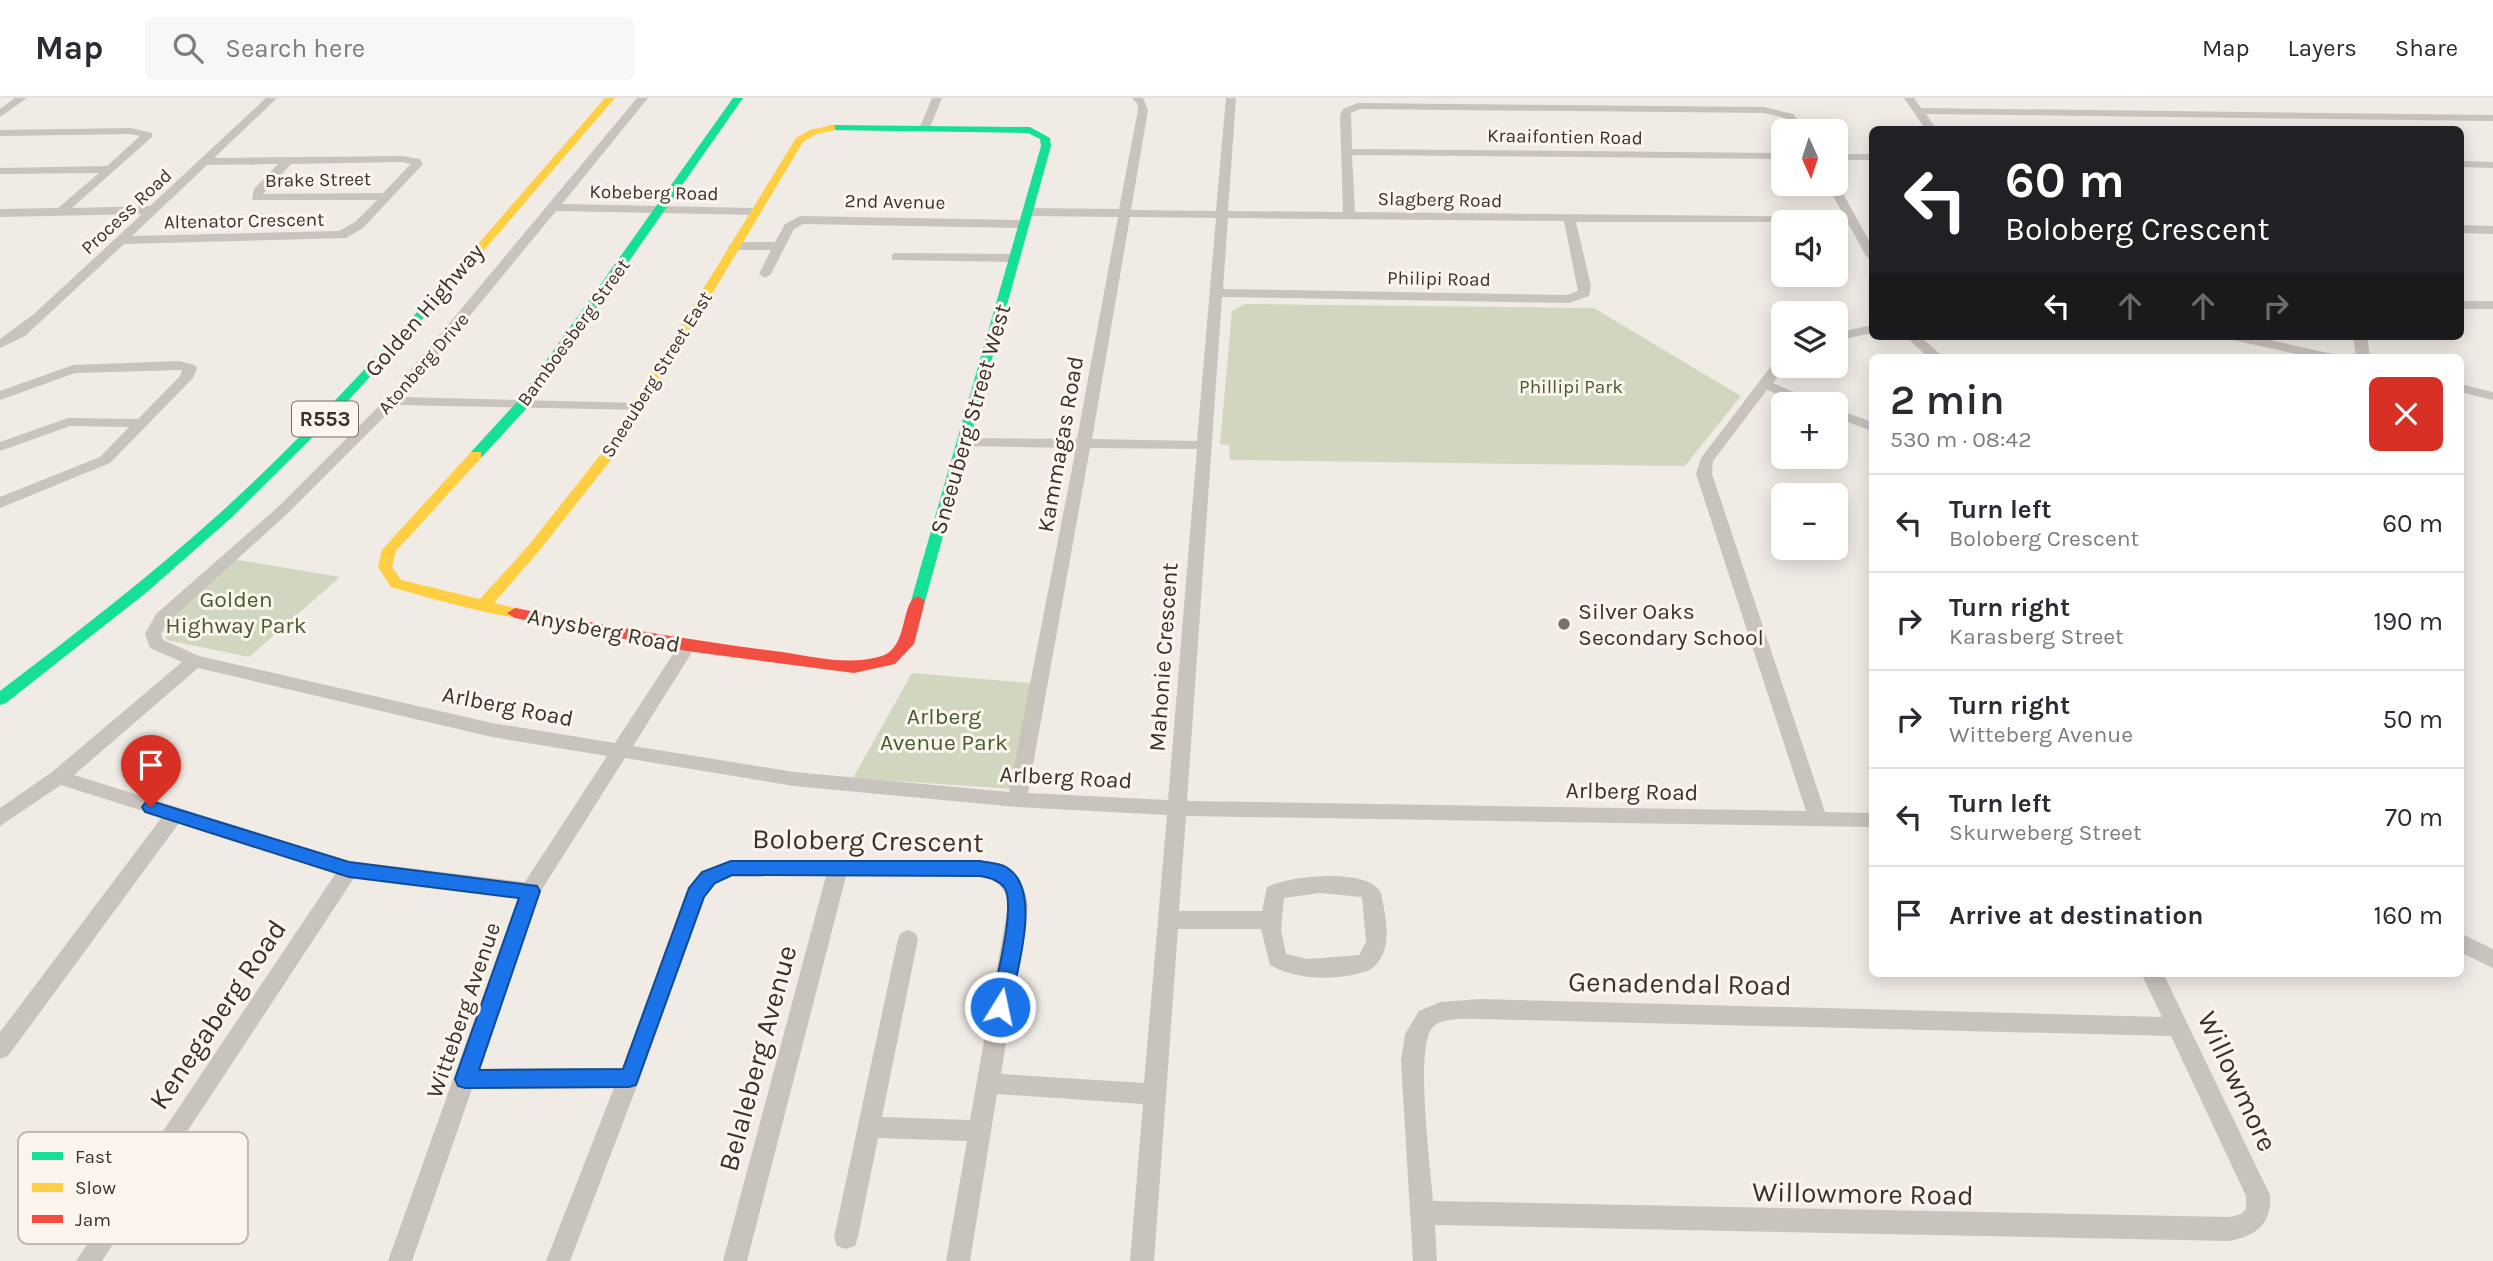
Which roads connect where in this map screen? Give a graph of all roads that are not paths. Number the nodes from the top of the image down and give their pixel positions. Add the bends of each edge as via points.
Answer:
1 (22, 98) edge
2 (272, 98) edge
3 (592, 98) edge
4 (610, 98) edge
5 (643, 98) edge
6 (738, 98) edge
7 (937, 98) edge
8 (1137, 98) edge
9 (1231, 98) edge
10 (1909, 98) edge
11 (1919, 111) junction
12 (0, 114) edge
13 (2477, 117) junction
14 (2493, 118) edge
15 (1794, 119) edge
16 (1929, 126) edge
17 (925, 127) junction
18 (2493, 130) edge
19 (0, 133) edge
20 (1346, 152) junction
21 (1771, 156) edge
22 (1848, 157) edge
23 (1869, 157) edge
24 (204, 162) junction
25 (287, 162) junction
26 (2464, 164) edge
27 (2493, 165) edge
28 (109, 169) junction
29 (0, 171) edge
30 (387, 196) junction
31 (1839, 196) edge
32 (553, 207) junction
33 (660, 210) junction
34 (62, 211) junction
35 (151, 211) junction
36 (754, 212) junction
37 (0, 213) edge
38 (1125, 213) junction
39 (1222, 214) junction
40 (1349, 215) junction
41 (1026, 218) junction
42 (1569, 218) junction
43 (1853, 221) junction
44 (2464, 229) edge
45 (2493, 230) edge
46 (121, 240) junction
47 (734, 246) junction
48 (779, 246) junction
49 (1869, 250) edge
50 (896, 257) dead end
51 (1014, 258) junction
52 (765, 274) dead end
53 (1214, 292) junction
54 (2464, 305) edge
55 (2493, 306) edge
56 (1869, 331) edge
57 (1848, 335) edge
58 (1917, 340) edge
59 (2252, 340) edge
60 (0, 344) edge
61 (1933, 354) edge
62 (2315, 354) edge
63 (1771, 375) edge
64 (1764, 384) junction
65 (2464, 389) edge
66 (1784, 392) edge
67 (0, 396) edge
68 (2493, 396) edge
69 (392, 401) junction
70 (521, 406) junction
71 (638, 407) junction
72 (1848, 418) edge
73 (141, 423) junction
74 (1869, 426) edge
75 (963, 442) junction
76 (1084, 443) junction
77 (1204, 445) junction
78 (0, 447) edge
79 (0, 503) edge
80 (389, 550) joint
81 (483, 606) junction
82 (153, 637) joint
83 (687, 646) junction
84 (195, 661) junction
85 (21, 662) dead end
86 (854, 667) joint
87 (0, 699) edge
88 (617, 751) junction
89 (59, 777) junction
90 (1017, 800) junction
91 (1176, 808) junction
92 (174, 815) junction
93 (0, 818) edge
94 (1818, 819) junction
95 (1869, 820) edge
96 (349, 869) junction
97 (838, 870) junction
98 (530, 891) junction
99 (1168, 920) junction
100 (1271, 920) junction
101 (908, 939) dead end
102 (2464, 944) edge
103 (2493, 959) edge
104 (2154, 977) edge
105 (2180, 1027) junction
106 (0, 1049) edge
107 (629, 1078) junction
108 (465, 1079) junction
109 (987, 1083) junction
110 (1153, 1094) junction
111 (869, 1127) junction
112 (979, 1131) junction
113 (174, 1132) edge
114 (2250, 1178) joint
115 (1423, 1213) junction
116 (846, 1237) dead end
117 (99, 1244) edge
118 (88, 1261) edge
119 (400, 1261) edge
120 (558, 1261) edge
121 (735, 1261) edge
122 (958, 1261) edge
123 (1142, 1261) edge
124 (1425, 1261) edge

1 - 12 street
2 - 24 street, Process Road
3 - 85 street, Golden Highway / R553 via 367,353 290,433 141,569
4 - 87 street, Golden Highway / R553 via 390,351 304,441 188,550
5 - 32 street, Atonberg Drive
6 - 33 street, Bamboesberg Street
7 - 17 street
8 - 38 street, Kammagas Road via 1143,110
9 - 39 street, Mahonie Crescent
10 - 11 street
11 - 13 street via 2031,117
11 - 16 street
13 - 14 street
13 - 18 street
15 - 20 street via 1783,113 1737,109 1354,107 1345,115
17 - 36 street, Sneeuberg Street East via 843,127 813,132 799,140
17 - 41 street, Sneeuberg Street West via 1018,129 1043,136 1046,146
19 - 28 street via 131,131 148,135
20 - 21 street, Kraaifontien Road
20 - 40 street
22 - 23 street
24 - 25 street, Altenator Crescent
24 - 35 street, Process Road
25 - 30 street, Altenator Crescent via 416,161 415,168
25 - 30 street, Brake Street via 256,198
26 - 27 street
28 - 29 street
28 - 34 street
30 - 46 street, Altenator Crescent via 356,228 338,236
31 - 43 street
32 - 33 street, Kobeberg Road
32 - 69 street, Atonberg Drive
33 - 36 street, Kobeberg Road
33 - 70 street, Bamboesberg Street
34 - 35 street
34 - 37 street
35 - 46 street, Process Road
36 - 47 street, Sneeuberg Street East
38 - 39 street, Slagberg Road
38 - 41 street, Slagberg Road
38 - 76 street, Kammagas Road
39 - 40 street, Slagberg Road
39 - 53 street, Mahonie Crescent
40 - 42 street, Slagberg Road
41 - 48 street, 2nd Avenue via 804,219 792,224
41 - 51 street, Sneeuberg Street West
42 - 43 street, Slagberg Road
42 - 53 street, Philipi Road via 1584,286 1580,297
43 - 49 street
44 - 45 street
46 - 60 street, Process Road via 33,323
47 - 48 street
47 - 71 street, Sneeuberg Street East
48 - 52 street, 2nd Avenue
50 - 51 street
51 - 75 street, Sneeuberg Street West
53 - 77 street, Mahonie Crescent
54 - 55 street
56 - 57 street
58 - 61 street
59 - 62 street
63 - 64 street
64 - 66 street
64 - 94 street via 1706,461 1704,474
65 - 68 street
67 - 73 street via 73,369 189,366 186,378
69 - 70 street
69 - 82 street, Atonberg Drive via 283,510 162,618
70 - 71 street
70 - 80 street, Bamboesberg Street
71 - 81 street, Sneeuberg Street East via 611,451
72 - 74 street
73 - 78 street via 62,423
73 - 79 street via 105,460
75 - 76 street
75 - 86 street, Sneeuberg Street West via 906,644 884,663
76 - 77 street
76 - 90 street, Kammagas Road
77 - 91 street, Mahonie Crescent
80 - 81 street, Anysberg Road via 385,568 396,584
81 - 83 street, Anysberg Road
82 - 84 street, Arlberg Road via 158,646
83 - 86 street, Anysberg Road
83 - 88 street, Witteberg Avenue
84 - 88 street, Arlberg Road via 492,730
84 - 89 street
88 - 90 street, Arlberg Road via 794,779
88 - 98 street, Witteberg Avenue
89 - 92 street
89 - 93 street
90 - 91 street, Arlberg Road
91 - 94 street, Arlberg Road
91 - 99 street, Mahonie Crescent
92 - 96 street
92 - 106 street
94 - 95 street, Arlberg Road
96 - 98 street
96 - 113 street, Kenegaberg Road
97 - 107 street, Boloberg Crescent via 731,868 701,884 680,930
97 - 109 street, Boloberg Crescent via 980,869 1000,873 1014,886 1018,906
97 - 121 street, Belaleberg Avenue
98 - 108 street, Witteberg Avenue
99 - 100 street
99 - 110 street, Mahonie Crescent
100 - 100 street via 1277,959 1288,964 1363,964 1377,950 1372,897 1362,887 1280,888 1273,897
101 - 111 street
102 - 103 street
104 - 105 street, Willowmore
105 - 114 street, Willowmore
105 - 115 street, Genadendal Road via 1580,1010 1440,1012 1421,1025 1413,1045
107 - 108 street
107 - 120 street, Boloberg Crescent
108 - 119 street, Witteberg Avenue
109 - 110 street
109 - 112 street, Boloberg Crescent
110 - 123 street, Mahonie Crescent
111 - 112 street
111 - 116 street
112 - 122 street, Boloberg Crescent
114 - 115 street, Willowmore Road via 2258,1195 2258,1215 2252,1223 2229,1229
115 - 124 street, Genadendal Road
117 - 118 street, Kenegaberg Road

